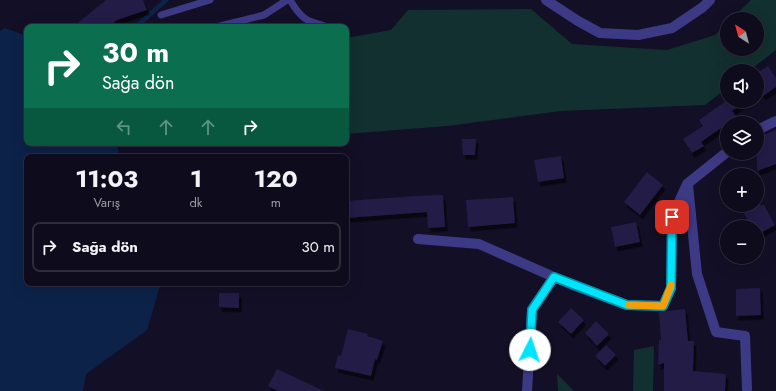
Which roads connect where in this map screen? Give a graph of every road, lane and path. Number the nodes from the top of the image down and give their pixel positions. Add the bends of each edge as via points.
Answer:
1 (210, 0) edge
2 (288, 0) edge
3 (546, 0) edge
4 (710, 0) edge
5 (161, 15) dead end
6 (228, 24) edge
7 (317, 24) edge
8 (776, 121) edge
9 (764, 127) edge
10 (720, 158) edge
11 (687, 184) junction
12 (418, 239) dead end
13 (554, 277) junction
14 (747, 389) dead end
15 (526, 391) edge

1 - 5 lane
2 - 6 lane via 264,15
2 - 7 lane via 299,14 309,22
3 - 4 street via 600,33 638,35 672,28
8 - 9 street
10 - 11 street
11 - 13 street via 672,217 671,288 663,306 627,305
11 - 14 street via 697,274 716,332 745,336
12 - 13 street via 479,244
13 - 15 street via 532,310

